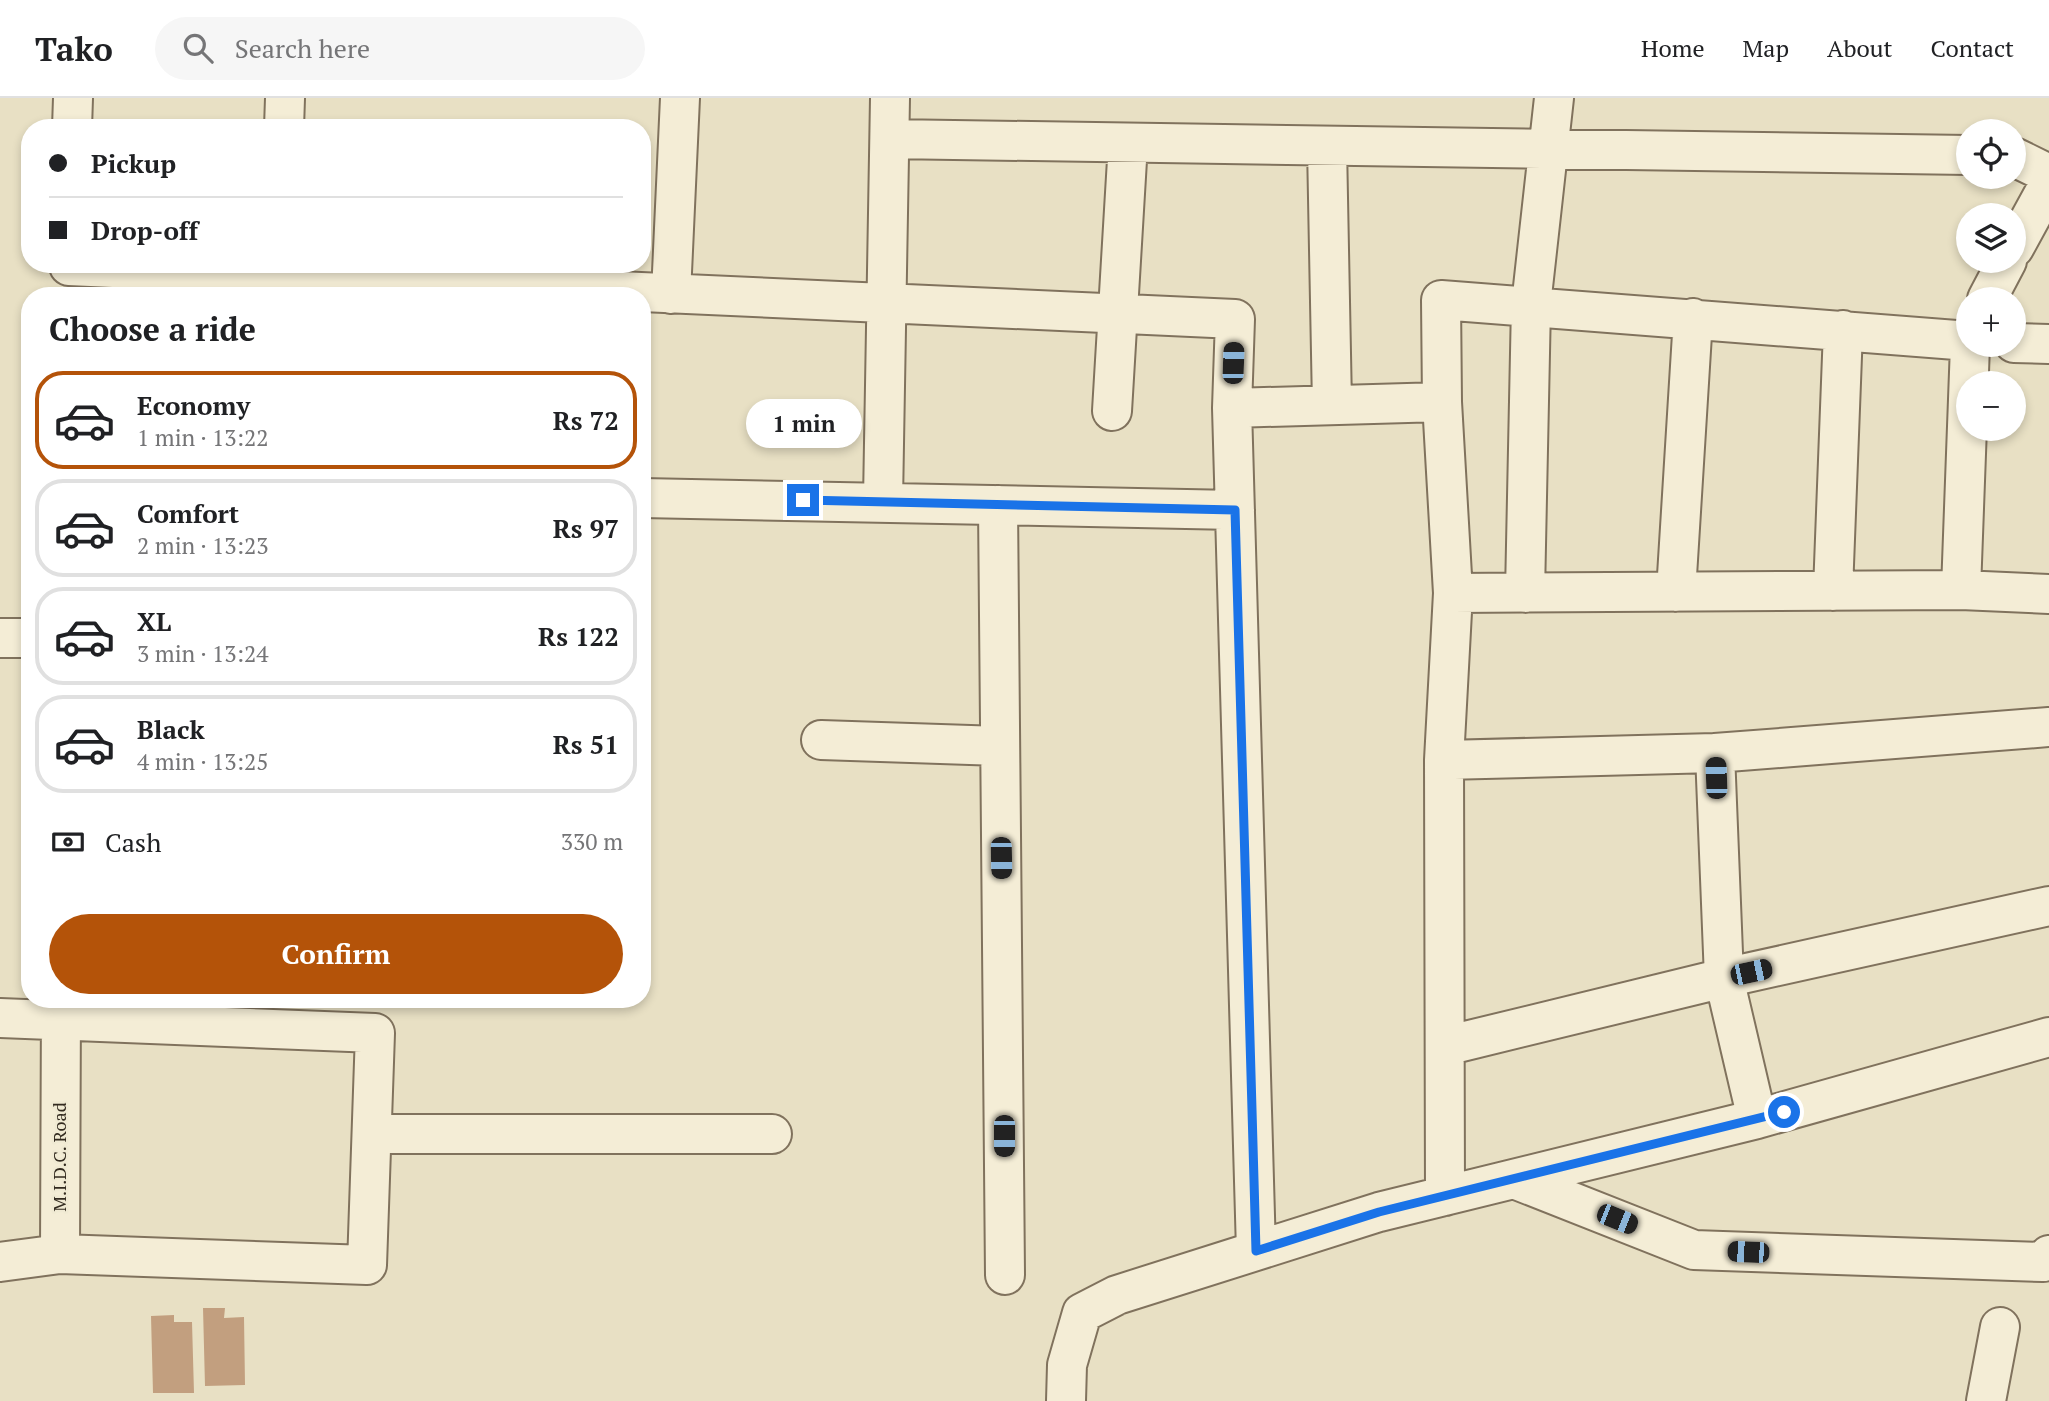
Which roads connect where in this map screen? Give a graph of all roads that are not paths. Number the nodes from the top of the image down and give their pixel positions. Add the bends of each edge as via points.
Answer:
1 (73, 98) edge
2 (285, 98) edge
3 (680, 98) edge
4 (890, 98) edge
5 (1554, 98) edge
6 (72, 119) edge
7 (284, 119) edge
8 (890, 139) junction
9 (1128, 143) junction
10 (1327, 146) junction
11 (1549, 149) junction
12 (1956, 155) edge
13 (2026, 163) edge
14 (2049, 174) edge
15 (2049, 184) edge
16 (2026, 226) edge
17 (172, 273) edge
18 (325, 273) edge
19 (68, 276) edge
20 (556, 287) edge
21 (651, 293) edge
22 (671, 294) junction
23 (886, 303) junction
24 (1531, 305) junction
25 (1116, 314) junction
26 (1693, 318) junction
27 (1843, 330) junction
28 (1956, 342) edge
29 (2026, 343) edge
30 (2049, 344) edge
31 (1969, 357) edge
32 (1442, 402) junction
33 (1332, 405) junction
34 (1232, 408) junction
35 (1112, 411) dead end
36 (651, 498) edge
37 (883, 501) junction
38 (998, 505) junction
39 (1235, 510) junction
40 (1961, 590) junction
41 (1833, 591) junction
42 (1676, 592) junction
43 (1453, 593) junction
44 (1525, 593) junction
45 (2049, 594) edge
46 (0, 638) edge
47 (21, 638) edge
48 (2049, 727) edge
49 (821, 740) dead end
50 (1000, 746) junction
51 (1715, 753) junction
52 (1444, 760) junction
53 (2049, 906) edge
54 (1724, 978) junction
55 (61, 1010) edge
56 (0, 1018) edge
57 (2049, 1037) edge
58 (1445, 1046) junction
59 (1757, 1119) junction
60 (372, 1134) junction
61 (772, 1134) dead end
62 (1514, 1179) junction
63 (1445, 1196) junction
64 (1256, 1251) junction
65 (60, 1254) junction
66 (2049, 1255) edge
67 (0, 1262) edge
68 (1005, 1275) dead end
69 (2000, 1327) dead end
70 (1066, 1401) edge
71 (1986, 1401) edge

1 - 6 street
2 - 7 street
3 - 22 street
4 - 8 street
5 - 11 street
8 - 9 street
8 - 23 street
9 - 10 street
9 - 25 street
10 - 11 street
10 - 33 street
11 - 12 street
11 - 24 street
13 - 14 street
15 - 16 street
17 - 19 street
18 - 20 street
21 - 22 street
22 - 23 street
23 - 25 street
23 - 37 street
24 - 26 street
24 - 32 street via 1441,300
24 - 44 street
25 - 34 street via 1235,319
25 - 35 street
26 - 27 street
26 - 42 street
27 - 28 street
27 - 41 street
29 - 30 street
31 - 40 street
32 - 33 street
32 - 43 street
33 - 34 street
34 - 39 street
36 - 37 street
37 - 38 street
38 - 39 street
38 - 50 street
39 - 64 street
40 - 41 street
40 - 45 street
41 - 42 street
42 - 44 street
43 - 44 street
43 - 52 street
46 - 47 street
48 - 51 street
49 - 50 street
50 - 68 street
51 - 52 street
51 - 54 street
52 - 58 street
53 - 54 street
54 - 58 street
54 - 59 street
55 - 56 street
55 - 60 street via 375,1033
55 - 65 street, M.I.D.C. Road
57 - 59 street
58 - 63 street
59 - 62 street
60 - 61 street
60 - 65 street via 368,1265
62 - 63 street
62 - 66 street via 1694,1250 2043,1262
63 - 64 street
64 - 70 street via 1117,1295 1082,1312 1067,1365
65 - 67 street
69 - 71 street

